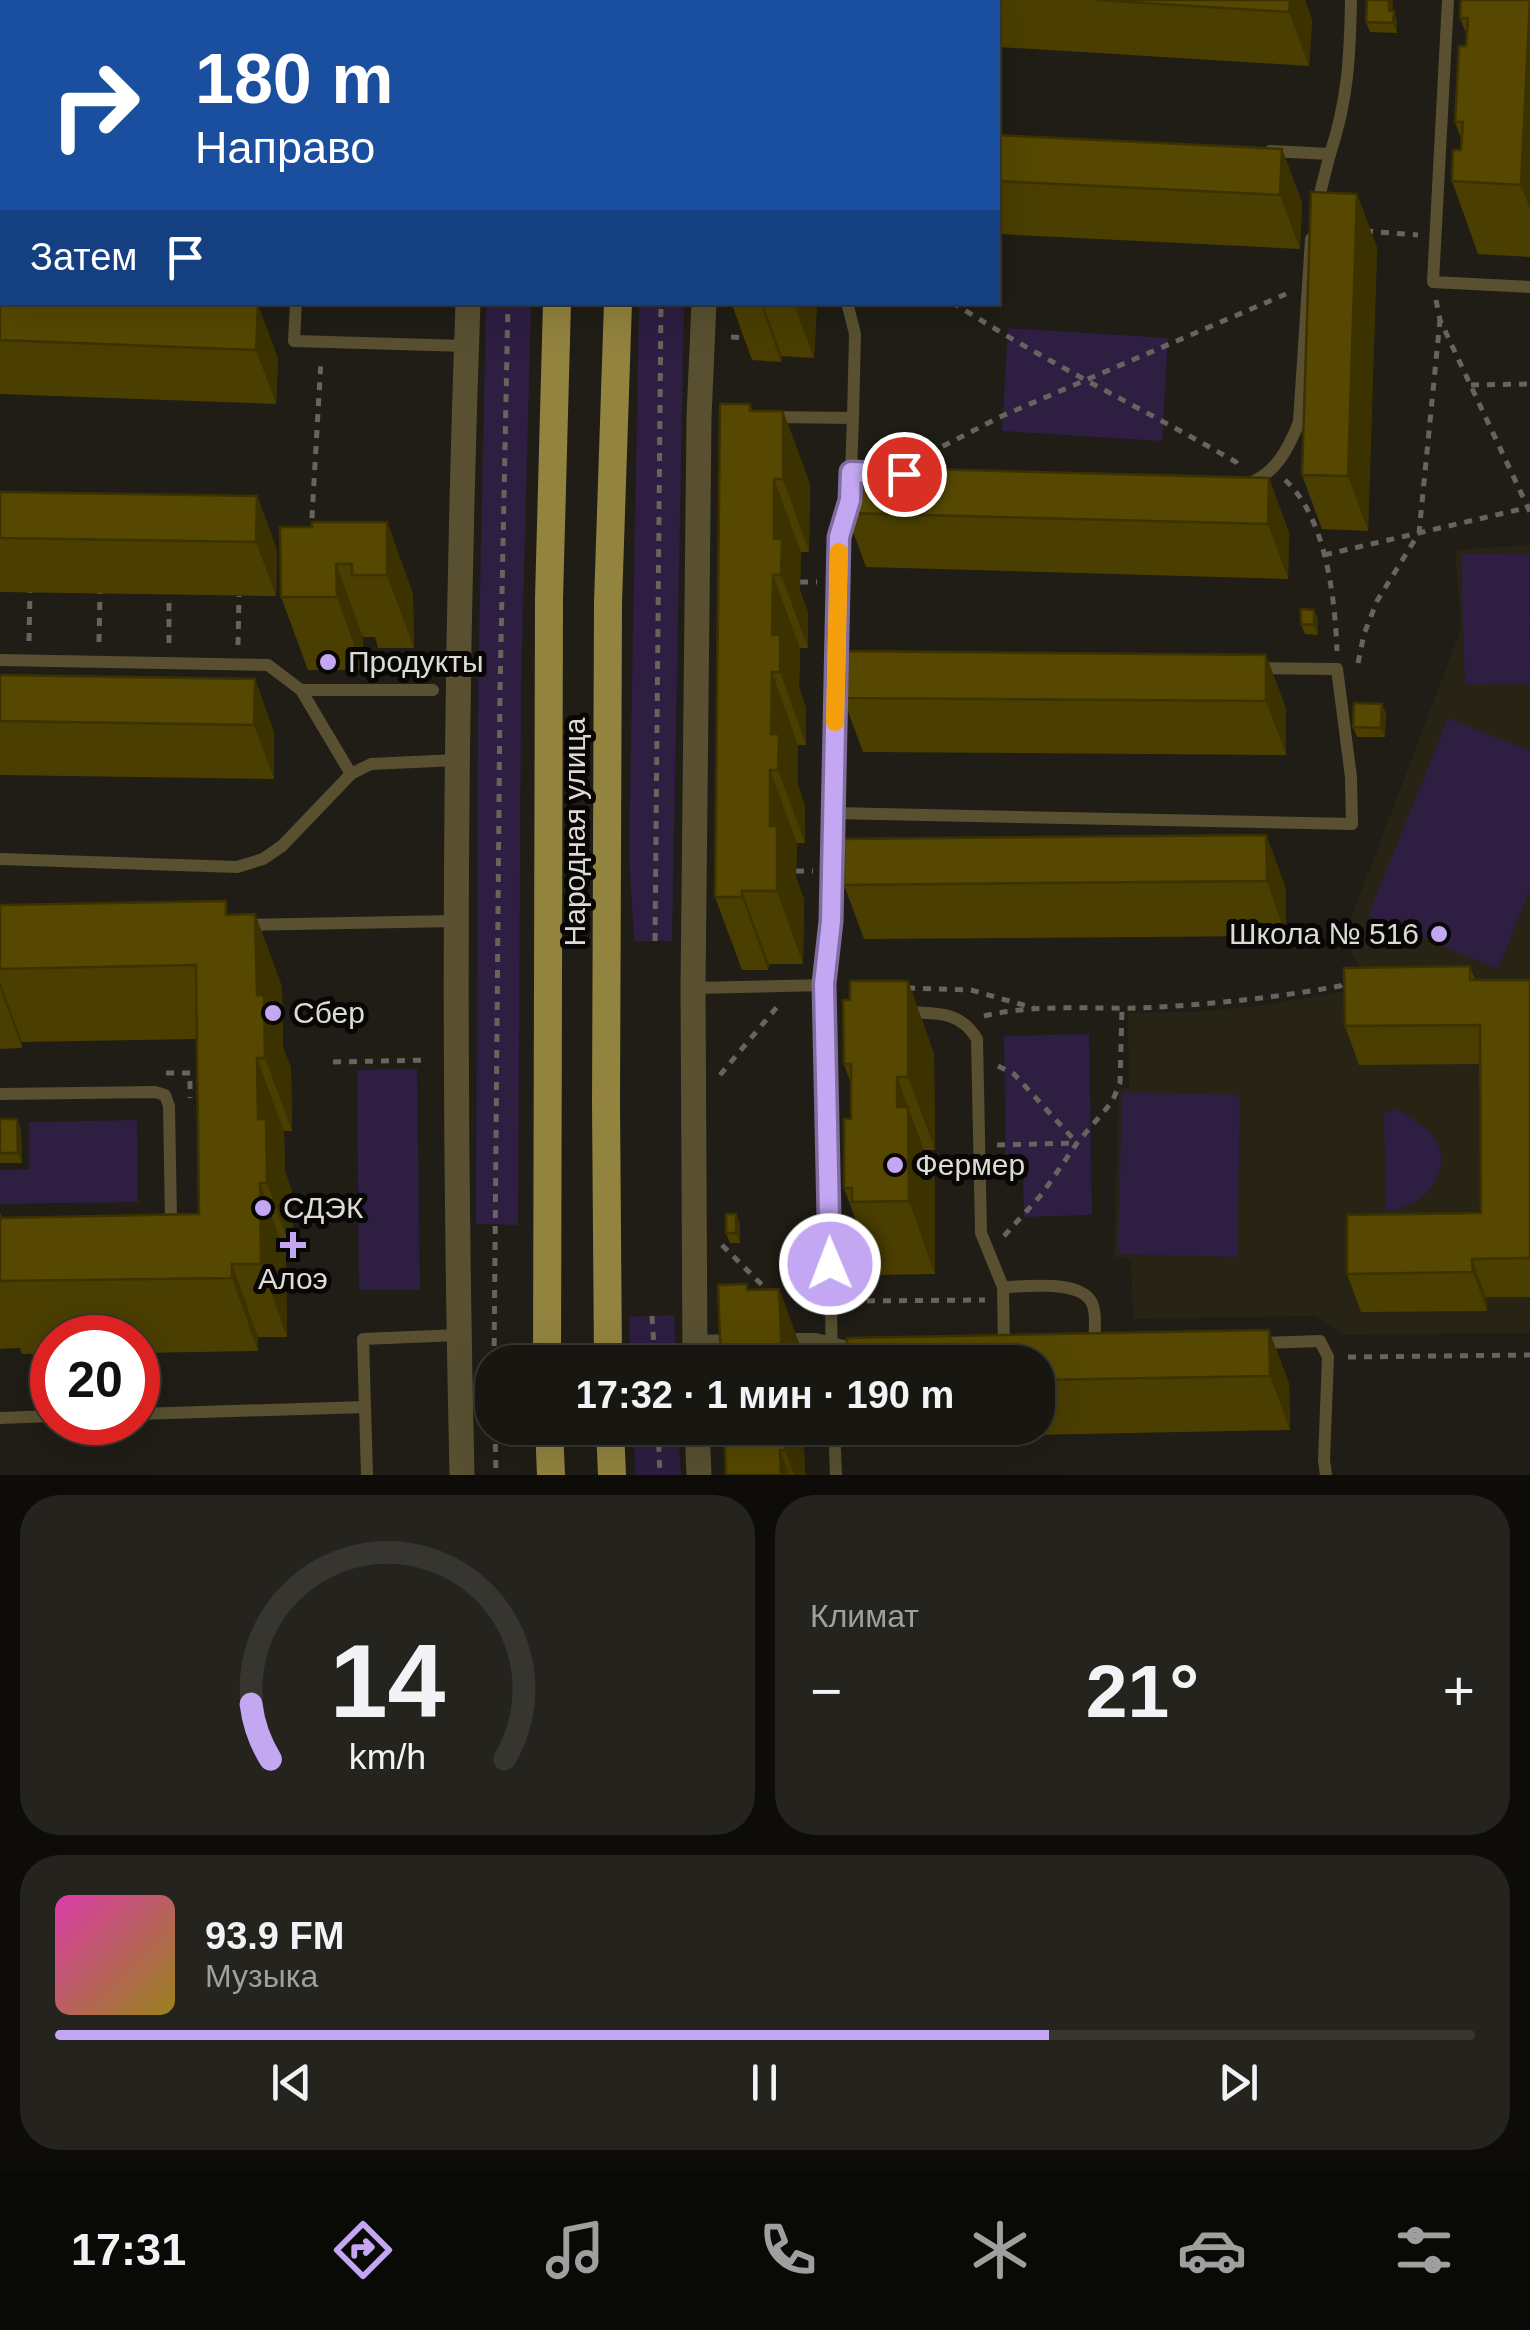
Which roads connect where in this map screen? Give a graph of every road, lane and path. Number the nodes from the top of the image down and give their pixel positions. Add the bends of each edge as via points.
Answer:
1 (1352, 0) edge
2 (1448, 0) edge
3 (1250, 150) edge
4 (1330, 154) junction
5 (1364, 232) dead end
6 (1435, 236) junction
7 (1306, 282) junction
8 (1433, 282) junction
9 (1530, 287) edge
10 (296, 305) edge
11 (468, 305) edge
12 (508, 305) edge
13 (557, 305) edge
14 (618, 305) edge
15 (661, 305) edge
16 (704, 305) edge
17 (848, 305) edge
18 (957, 305) edge
19 (1440, 320) junction
20 (731, 337) dead end
21 (753, 338) dead end
22 (322, 342) junction
23 (466, 346) junction
24 (1087, 380) junction
25 (1530, 384) edge
26 (1471, 385) junction
27 (764, 417) edge
28 (853, 418) junction
29 (1273, 468) junction
30 (851, 472) junction
31 (869, 473) edge
32 (1250, 484) junction
33 (1228, 488) edge
34 (904, 490) edge
35 (1312, 493) edge
36 (1301, 494) junction
37 (1530, 509) edge
38 (1419, 533) junction
39 (311, 536) edge
40 (1324, 555) junction
41 (0, 660) edge
42 (837, 660) junction
43 (869, 660) edge
44 (1247, 668) edge
45 (1337, 669) junction
46 (1356, 672) dead end
47 (302, 690) junction
48 (433, 690) dead end
49 (457, 760) junction
50 (350, 774) junction
51 (834, 813) junction
52 (0, 858) edge
53 (456, 920) junction
54 (232, 925) edge
55 (656, 941) dead end
56 (1350, 977) edge
57 (824, 984) junction
58 (795, 985) junction
59 (693, 988) junction
60 (825, 1007) junction
61 (842, 1008) edge
62 (1122, 1008) junction
63 (896, 1012) edge
64 (967, 1022) junction
65 (977, 1055) junction
66 (429, 1060) dead end
67 (333, 1062) dead end
68 (152, 1073) dead end
69 (718, 1077) dead end
70 (0, 1094) edge
71 (190, 1109) dead end
72 (1078, 1143) junction
73 (979, 1145) junction
74 (157, 1234) edge
75 (720, 1243) dead end
76 (988, 1253) junction
77 (1003, 1294) junction
78 (775, 1298) edge
79 (830, 1301) junction
80 (652, 1316) dead end
81 (458, 1335) junction
82 (831, 1343) junction
83 (1251, 1343) edge
84 (494, 1345) edge
85 (548, 1345) edge
86 (608, 1345) edge
87 (654, 1345) edge
88 (694, 1345) edge
89 (760, 1345) edge
90 (839, 1345) edge
91 (1004, 1345) edge
92 (1094, 1346) junction
93 (1113, 1346) edge
94 (1076, 1347) edge
95 (1530, 1354) edge
96 (1328, 1357) junction
97 (365, 1407) junction
98 (160, 1413) edge
99 (30, 1417) edge
100 (0, 1418) edge
101 (495, 1445) edge
102 (549, 1445) edge
103 (611, 1445) edge
104 (659, 1445) edge
105 (698, 1445) edge
106 (835, 1445) edge
107 (367, 1475) edge
108 (462, 1475) edge
109 (496, 1475) edge
110 (550, 1475) edge
111 (612, 1475) edge
112 (660, 1475) edge
113 (699, 1475) edge
114 (836, 1475) edge
115 (1326, 1475) edge

1 - 4 lane via 1344,113
2 - 6 lane
3 - 4 lane
4 - 7 lane
5 - 6 path
6 - 8 lane
7 - 24 path
7 - 29 lane via 1298,422
8 - 9 lane
8 - 19 path
10 - 22 lane via 294,341
11 - 23 street
12 - 84 path
13 - 85 main road, Народная улица via 548,600
14 - 86 main road, Народная улица via 608,622
15 - 55 path
16 - 59 street
17 - 28 lane via 855,334
18 - 24 path
19 - 26 path
19 - 38 path
20 - 21 path
22 - 23 lane
22 - 39 path
23 - 49 street
24 - 32 path via 1236,462
24 - 34 path via 914,461 904,474
25 - 26 path
26 - 37 path
27 - 28 lane
28 - 30 lane
29 - 32 lane
29 - 36 path
30 - 31 lane
30 - 42 lane via 839,537
32 - 33 lane
35 - 36 path
36 - 40 path
37 - 38 path
38 - 40 path
38 - 46 path via 1377,601
40 - 45 path via 1335,604
41 - 47 lane via 268,665
42 - 43 lane
42 - 51 lane
44 - 45 lane
45 - 51 lane via 1352,824
47 - 48 lane
47 - 50 lane
49 - 50 lane via 370,764
49 - 53 street
50 - 52 lane via 282,846 237,866
51 - 57 lane
53 - 54 lane
53 - 81 street
56 - 62 path via 1340,986 1267,999
57 - 58 lane
57 - 60 lane
58 - 59 lane
58 - 69 path
59 - 88 street
60 - 61 lane
60 - 79 lane
62 - 64 path via 988,1014
62 - 72 path via 1120,1082
63 - 64 lane
64 - 65 lane
65 - 72 path via 1014,1074
65 - 73 lane
66 - 67 path
68 - 71 path via 190,1072
70 - 74 lane via 165,1096 171,1220
72 - 73 path
72 - 76 path
73 - 76 lane via 981,1234
75 - 78 path
76 - 77 lane
77 - 79 path
77 - 91 lane
77 - 92 lane via 1068,1286 1086,1295 1093,1304
79 - 82 lane
80 - 87 path
81 - 97 lane via 363,1339
81 - 108 street
82 - 89 lane
82 - 90 lane
83 - 96 lane via 1320,1341
92 - 93 lane
92 - 94 lane
95 - 96 path
96 - 115 lane
97 - 98 lane
97 - 107 lane
99 - 100 lane
101 - 109 path
102 - 110 main road
103 - 111 main road
104 - 112 path
105 - 113 street
106 - 114 lane

